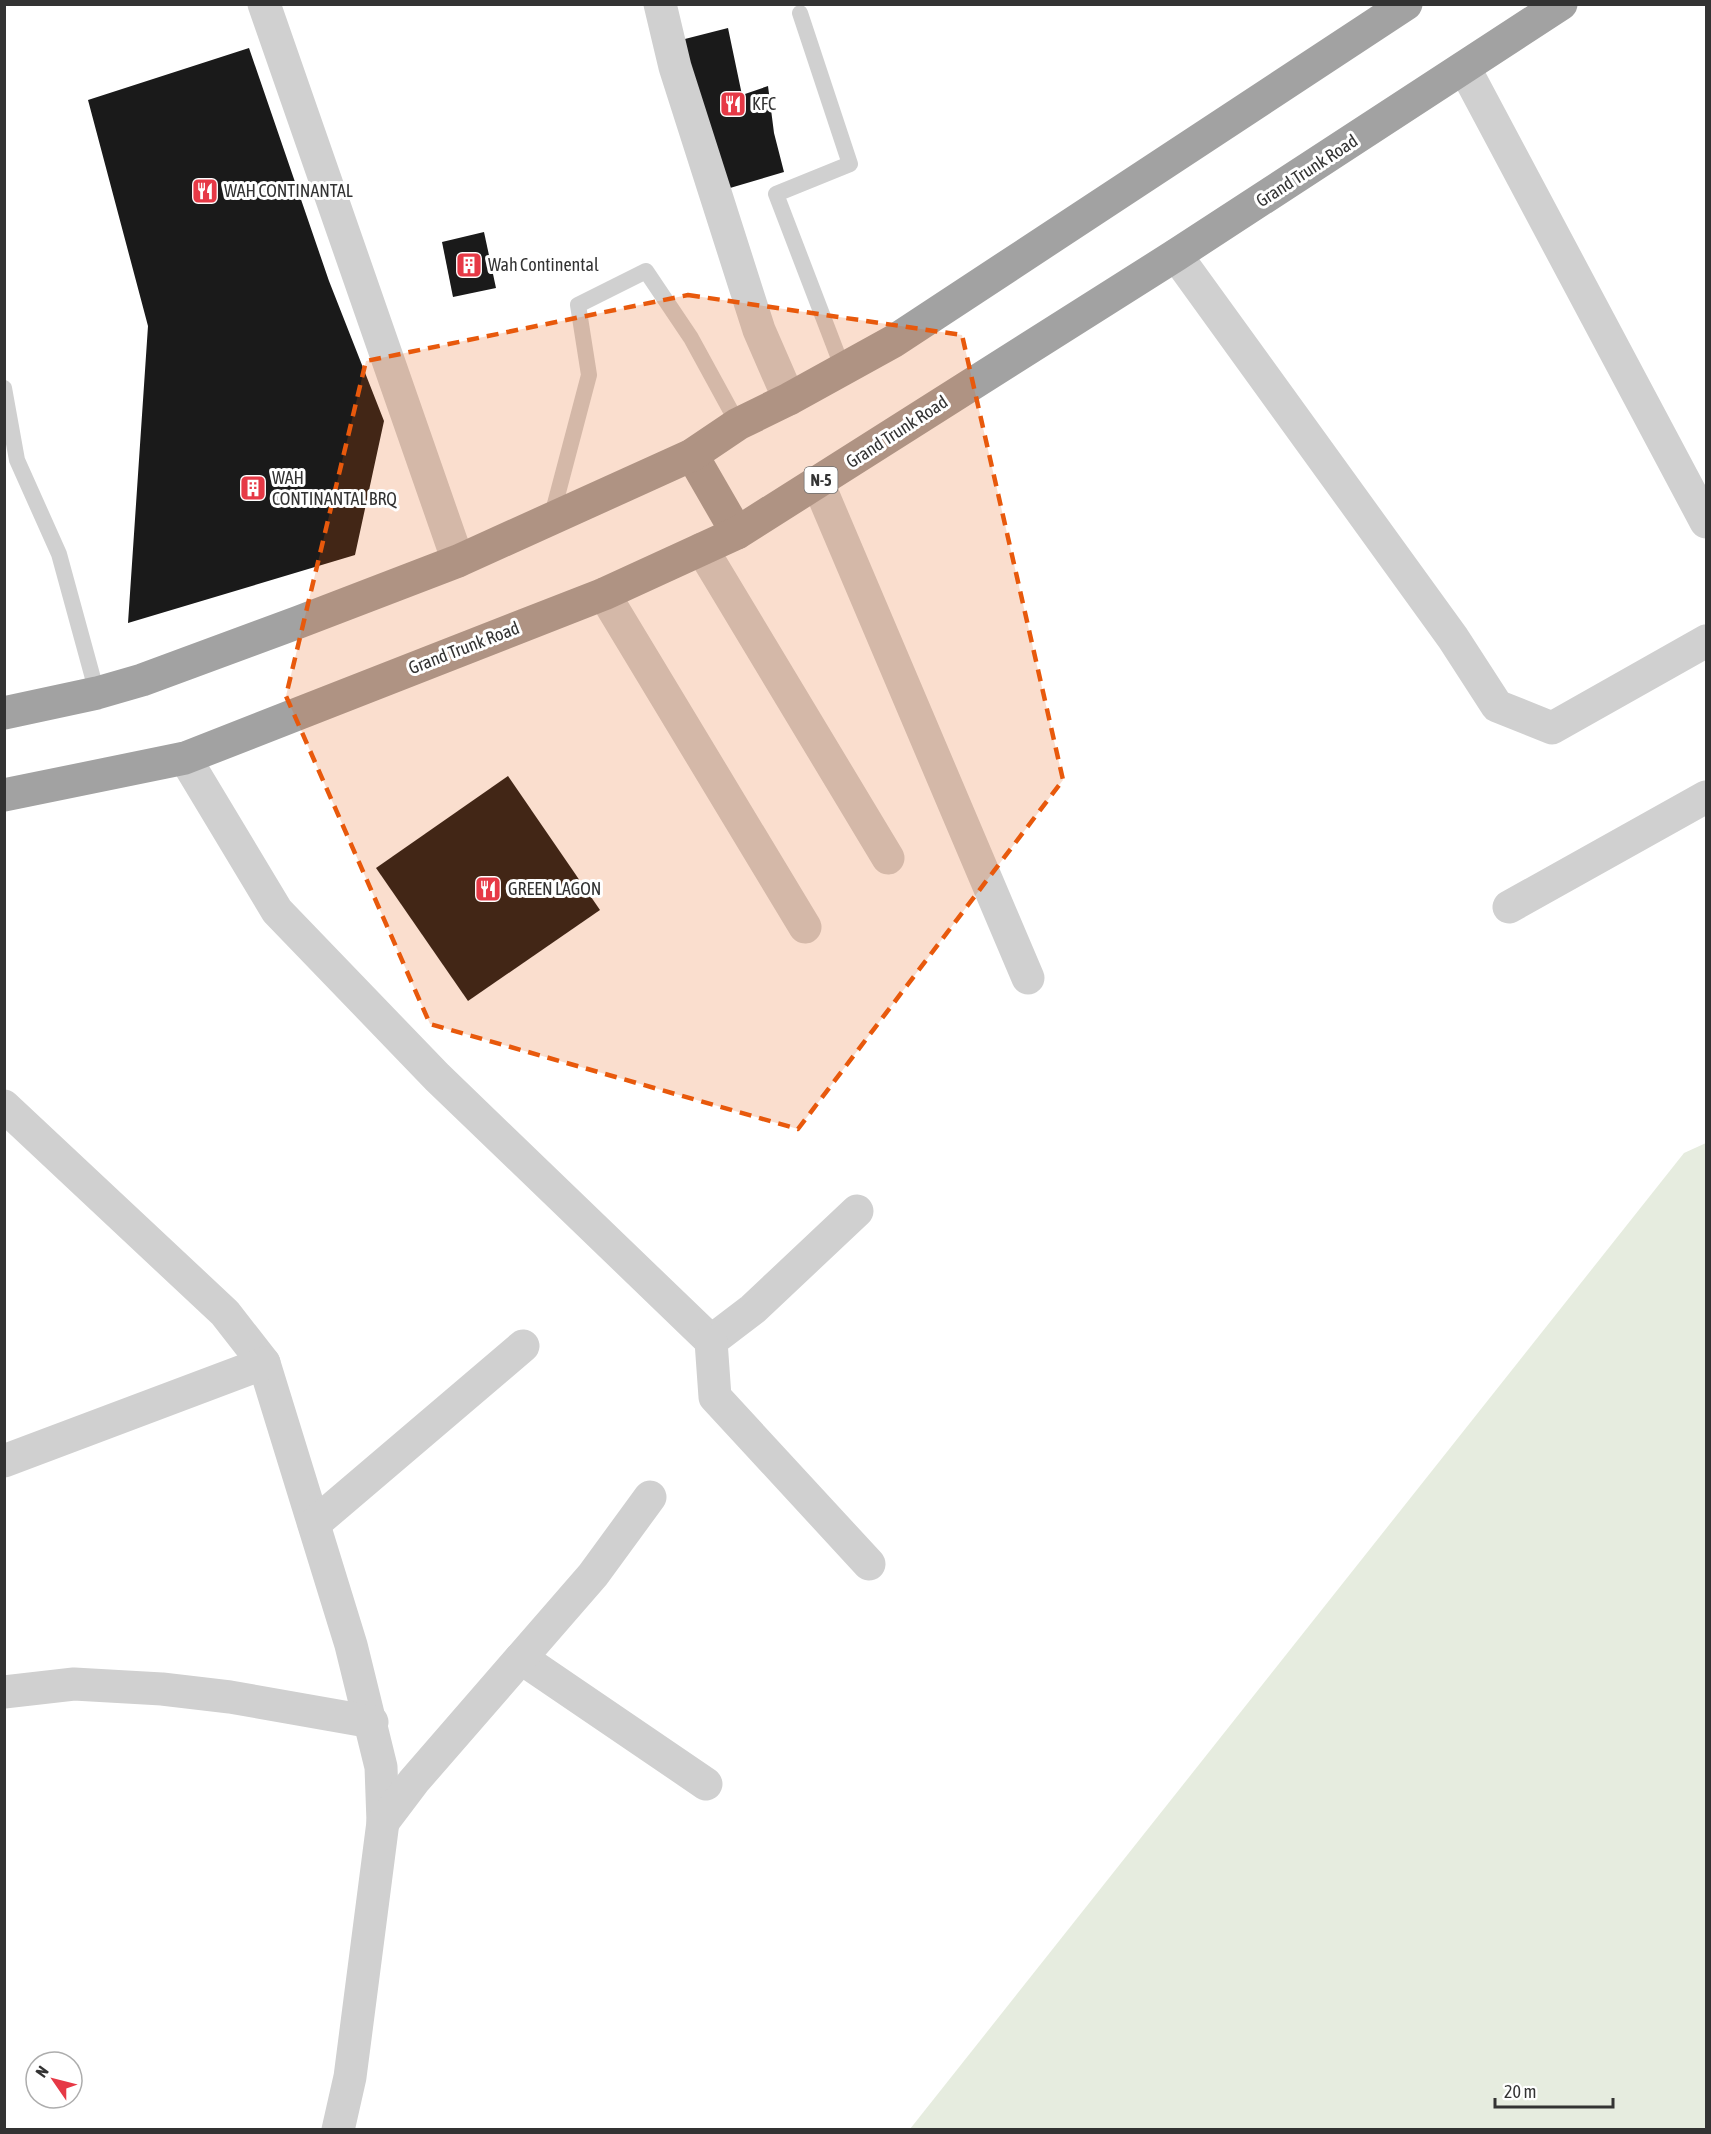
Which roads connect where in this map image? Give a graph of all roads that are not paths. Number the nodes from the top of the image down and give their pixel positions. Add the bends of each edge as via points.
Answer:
1 (264, 4) edge
2 (660, 4) edge
3 (1406, 4) edge
4 (1562, 4) edge
5 (800, 13) dead end
6 (1465, 69) junction
7 (1176, 255) junction
8 (843, 369) junction
9 (4, 388) edge
10 (789, 399) junction
11 (738, 424) junction
12 (692, 455) junction
13 (818, 483) junction
14 (550, 520) junction
15 (1707, 522) edge
16 (737, 533) junction
17 (702, 549) junction
18 (458, 561) junction
19 (604, 594) junction
20 (1707, 641) edge
21 (97, 693) junction
22 (4, 713) edge
23 (185, 758) junction
24 (4, 795) edge
25 (1707, 797) edge
26 (888, 858) dead end
27 (1509, 907) dead end
28 (805, 927) dead end
29 (1028, 978) dead end
30 (4, 1106) edge
31 (857, 1211) dead end
32 (711, 1341) junction
33 (523, 1346) dead end
34 (264, 1363) junction
35 (4, 1461) edge
36 (650, 1497) dead end
37 (314, 1524) junction
38 (869, 1564) dead end
39 (521, 1658) junction
40 (4, 1692) edge
41 (372, 1722) junction
42 (706, 1784) dead end
43 (383, 1822) junction
44 (338, 2130) edge

1 - 18 street
2 - 10 street via 675,67 759,330
3 - 8 highway via 894,341
4 - 6 highway, Grand Trunk Road / N-5
5 - 8 lane via 850,164 776,194
6 - 7 highway, Grand Trunk Road / N-5
6 - 15 street
7 - 13 highway, Grand Trunk Road / N-5
7 - 20 street via 1453,638 1497,706 1552,728
8 - 10 highway
9 - 21 lane via 17,460 59,554
10 - 11 highway
11 - 12 highway
11 - 14 lane via 691,338 646,272 578,305 589,375
12 - 14 highway
12 - 16 highway
13 - 16 highway, Grand Trunk Road / N-5
13 - 29 street
14 - 18 highway
16 - 17 highway, Grand Trunk Road / N-5
17 - 19 highway, Grand Trunk Road / N-5
17 - 26 street
18 - 21 highway via 142,680
19 - 23 highway, Grand Trunk Road / N-5
19 - 28 street
21 - 22 highway
23 - 24 highway, Grand Trunk Road / N-5
23 - 32 street via 277,911 437,1077
25 - 27 street
30 - 34 street via 225,1313
31 - 32 street via 753,1309
32 - 38 street via 715,1397
33 - 37 street
34 - 35 street
34 - 37 street
36 - 39 street via 593,1575
37 - 41 street
39 - 42 street
39 - 43 street
40 - 41 street via 74,1684 162,1689
41 - 43 street via 381,1767
43 - 44 street via 350,2077

